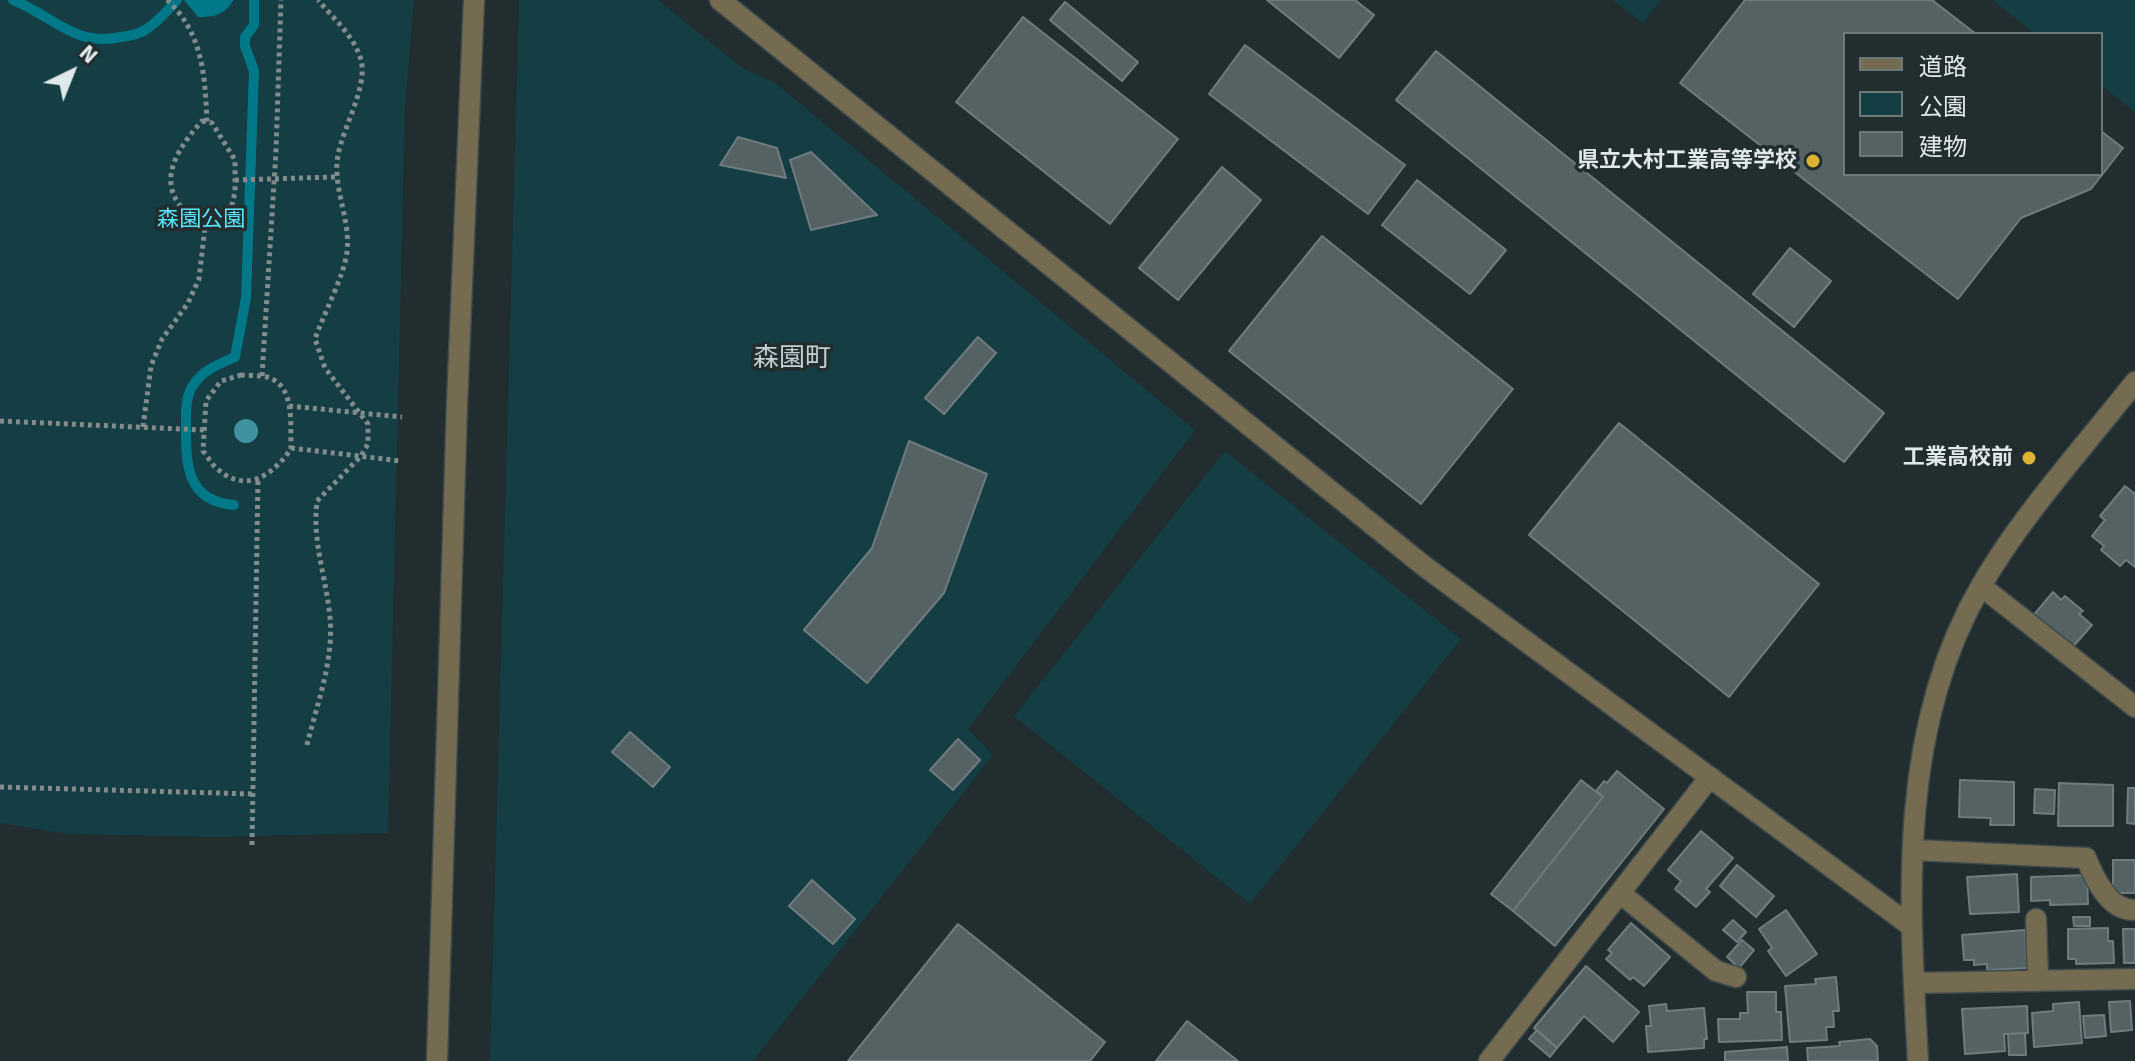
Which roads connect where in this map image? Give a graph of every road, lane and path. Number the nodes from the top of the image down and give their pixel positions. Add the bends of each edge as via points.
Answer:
1 (167, 0) edge
2 (281, 0) edge
3 (318, 0) edge
4 (474, 0) edge
5 (720, 0) edge
6 (207, 122) junction
7 (335, 177) junction
8 (274, 178) junction
9 (235, 180) junction
10 (205, 227) junction
11 (262, 376) junction
12 (2135, 382) edge
13 (289, 406) junction
14 (360, 413) junction
15 (402, 417) dead end
16 (0, 421) edge
17 (143, 427) junction
18 (202, 430) junction
19 (291, 448) junction
20 (361, 456) junction
21 (401, 461) dead end
22 (258, 478) junction
23 (1981, 586) junction
24 (2135, 707) edge
25 (307, 745) dead end
26 (1710, 777) junction
27 (0, 787) edge
28 (253, 794) junction
29 (252, 845) dead end
30 (1914, 850) junction
31 (1620, 893) junction
32 (2135, 910) edge
33 (2036, 919) dead end
34 (1911, 926) junction
35 (1736, 977) dead end
36 (2135, 979) edge
37 (2038, 981) junction
38 (1914, 983) junction
39 (437, 1061) edge
40 (1489, 1061) edge
41 (1918, 1061) edge

1 - 6 path via 193,34 204,70
2 - 8 path
3 - 7 path via 350,37 361,61 361,82
4 - 39 street
5 - 26 street via 1424,566
6 - 9 path via 235,160
6 - 10 path via 189,136 170,175 175,201
7 - 8 path
7 - 14 path via 347,251 315,339 325,368
8 - 9 path
8 - 11 path
9 - 10 path via 231,209 214,226
10 - 17 path via 199,279 151,366
11 - 13 path via 284,389
11 - 18 path via 221,381 206,401
12 - 23 street
13 - 14 path
13 - 19 path
14 - 15 path
14 - 20 path via 368,424 368,444
16 - 17 path
17 - 18 path
18 - 22 path via 203,451 220,472 242,481
19 - 20 path
19 - 22 path via 267,476
20 - 21 path
20 - 25 path via 317,501 314,528 330,646
22 - 28 path
23 - 24 street
23 - 30 street via 1947,655 1928,719 1916,792
26 - 31 street
26 - 34 street
27 - 28 path
28 - 29 path
30 - 32 street via 2086,858 2106,895 2126,911
30 - 34 street
31 - 35 street via 1716,971
31 - 40 street
33 - 37 street
34 - 38 street
36 - 37 street
37 - 38 street
38 - 41 street

